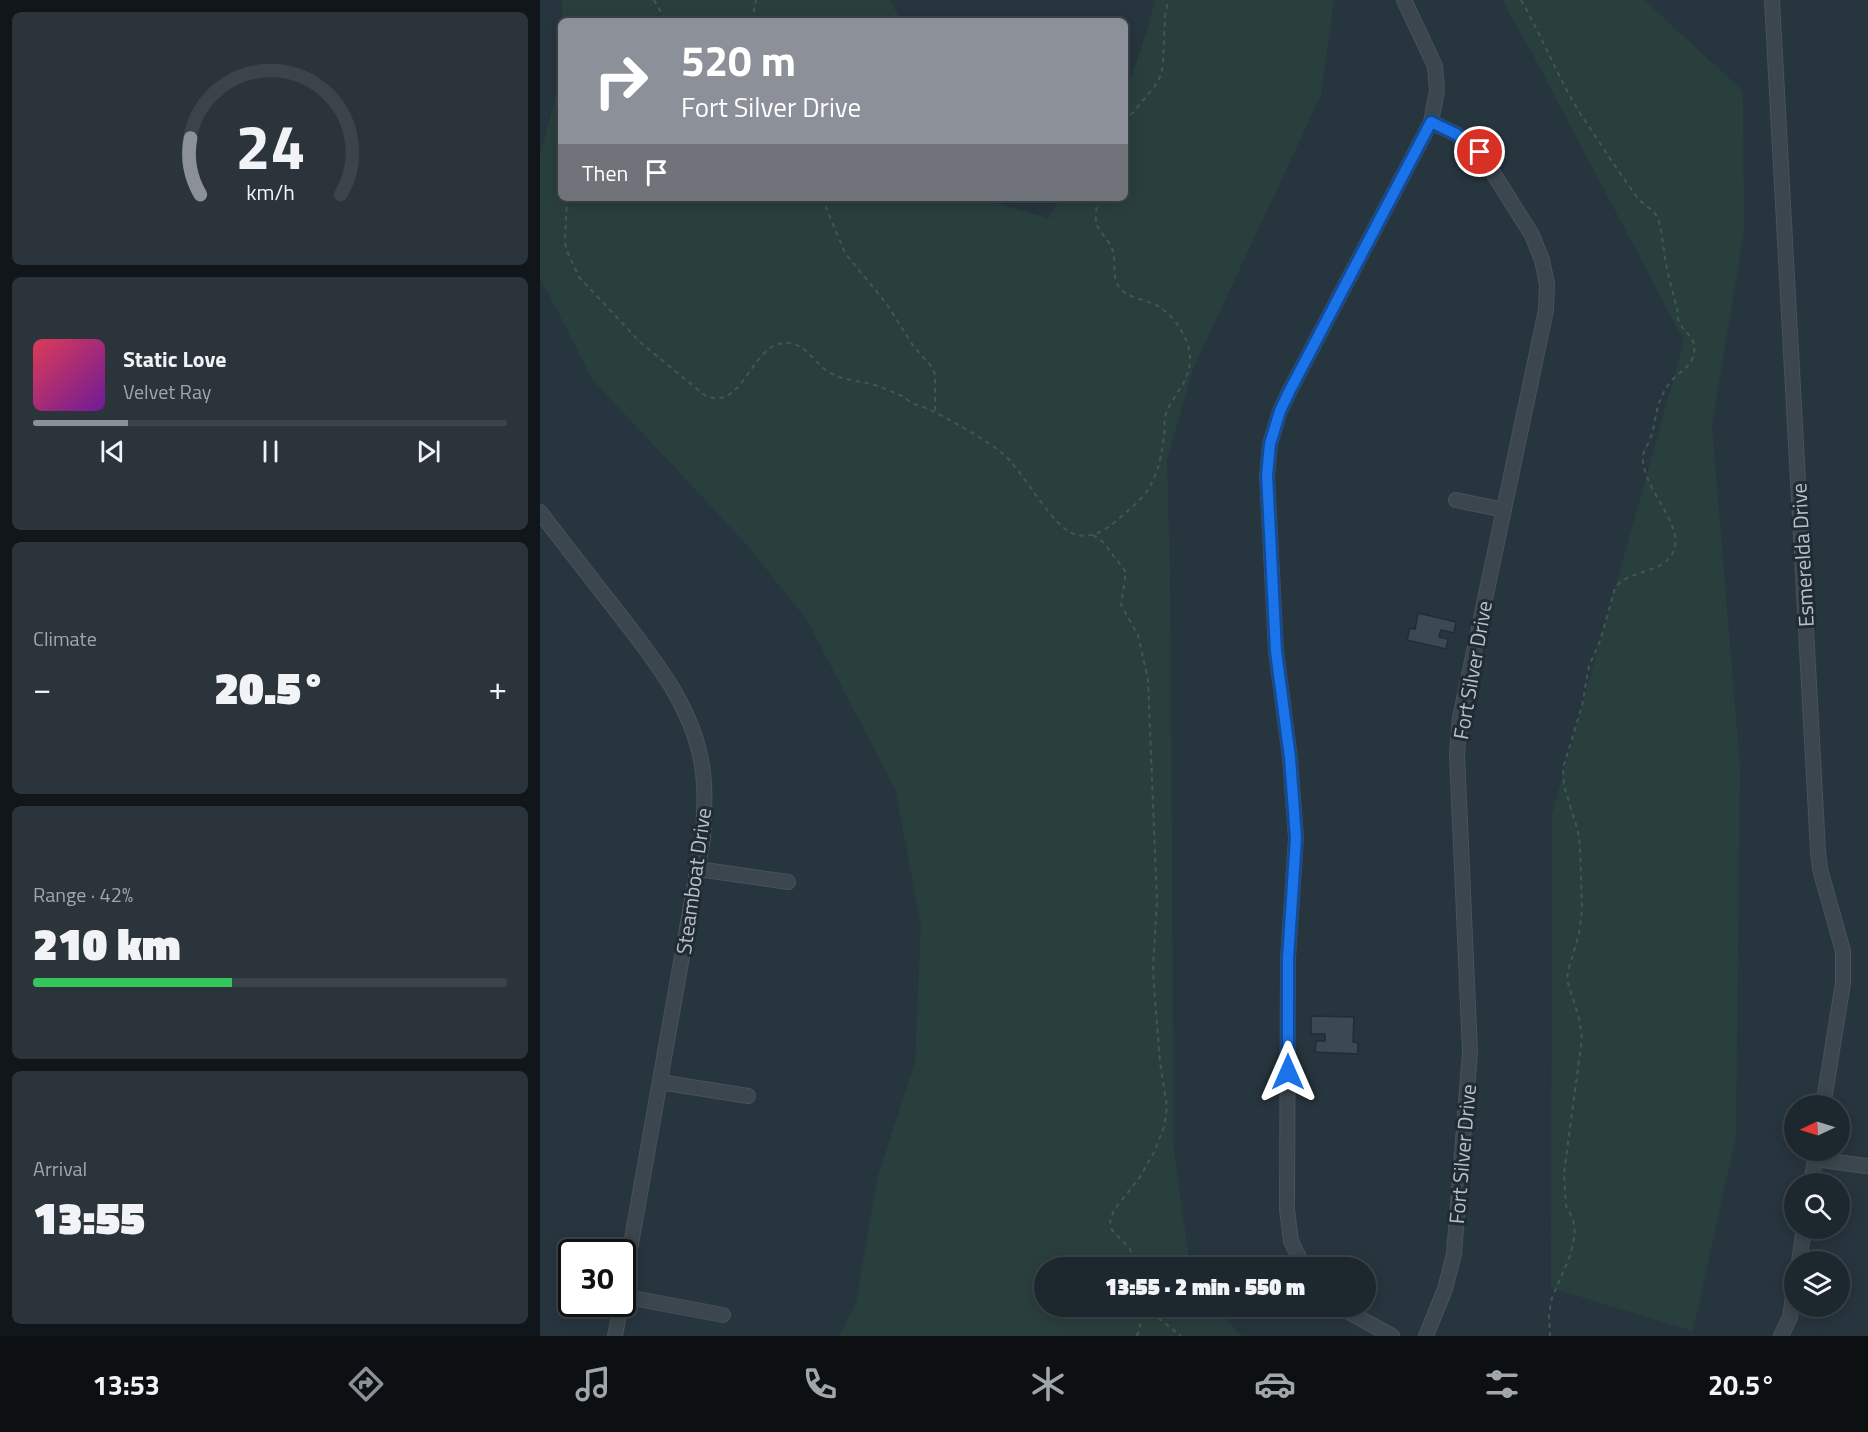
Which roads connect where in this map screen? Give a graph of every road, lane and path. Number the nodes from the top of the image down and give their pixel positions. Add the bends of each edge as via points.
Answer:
1 (654, 0) edge
2 (756, 0) edge
3 (1168, 0) edge
4 (1404, 0) edge
5 (1521, 0) edge
6 (1772, 0) edge
7 (664, 18) edge
8 (753, 18) edge
9 (1128, 118) edge
10 (1431, 122) junction
11 (567, 201) edge
12 (823, 201) edge
13 (1099, 201) edge
14 (935, 412) junction
15 (1456, 500) dead end
16 (1504, 510) junction
17 (540, 512) edge
18 (1093, 535) junction
19 (698, 869) junction
20 (788, 882) dead end
21 (660, 1082) junction
22 (1825, 1095) edge
23 (748, 1096) dead end
24 (1843, 1161) edge
25 (1866, 1166) dead end
26 (632, 1239) edge
27 (1133, 1257) edge
28 (1299, 1257) edge
29 (636, 1299) edge
30 (723, 1315) dead end
31 (619, 1317) edge
32 (1141, 1317) edge
33 (1156, 1317) edge
34 (1358, 1317) edge
35 (1790, 1317) edge
36 (615, 1336) edge
37 (1137, 1336) edge
38 (1182, 1336) edge
39 (1392, 1336) edge
40 (1426, 1336) edge
41 (1550, 1336) edge
42 (1781, 1336) edge

1 - 7 path
2 - 8 path
3 - 9 path via 1161,75
4 - 10 street via 1435,66 1437,91
5 - 41 path via 1583,118 1637,197 1655,212 1679,322 1694,340 1688,368 1674,377 1660,395 1643,455 1650,488 1671,525 1676,546 1664,562 1620,581 1615,588 1589,666 1582,706 1563,768 1580,847 1580,934 1567,980 1582,1038 1563,1173 1566,1206 1575,1234 1552,1298
6 - 22 street, Esmerelda Drive via 1818,851 1843,951 1843,983
10 - 16 street, Fort Silver Drive via 1480,152 1532,235 1547,284 1546,310
10 - 28 street via 1289,392 1270,444 1267,475 1276,651 1296,838 1288,958 1287,1209 1292,1242
11 - 14 path via 566,249 579,277 640,342 703,394 726,396 739,387 770,349 794,344 841,378 873,384
12 - 14 path via 845,253 932,367
13 - 18 path via 1097,225 1113,250 1120,288 1165,310 1173,318 1186,341 1190,360 1185,382 1165,419 1160,465 1149,491 1112,525
14 - 18 path via 1001,452 1067,530
15 - 16 street
16 - 40 street, Fort Silver Drive via 1460,718 1457,754 1469,1063 1454,1254
17 - 19 street, Steamboat Drive via 661,669 683,707 702,765 705,801
18 - 27 path via 1126,572 1121,605 1138,635 1148,680 1157,902 1154,987 1167,1107 1154,1152 1110,1221 1112,1230
19 - 20 street
19 - 21 street, Steamboat Drive
21 - 23 street
21 - 26 street, Steamboat Drive
24 - 25 street
29 - 30 street
31 - 36 street
32 - 37 path
33 - 38 path
34 - 39 street
35 - 42 street

